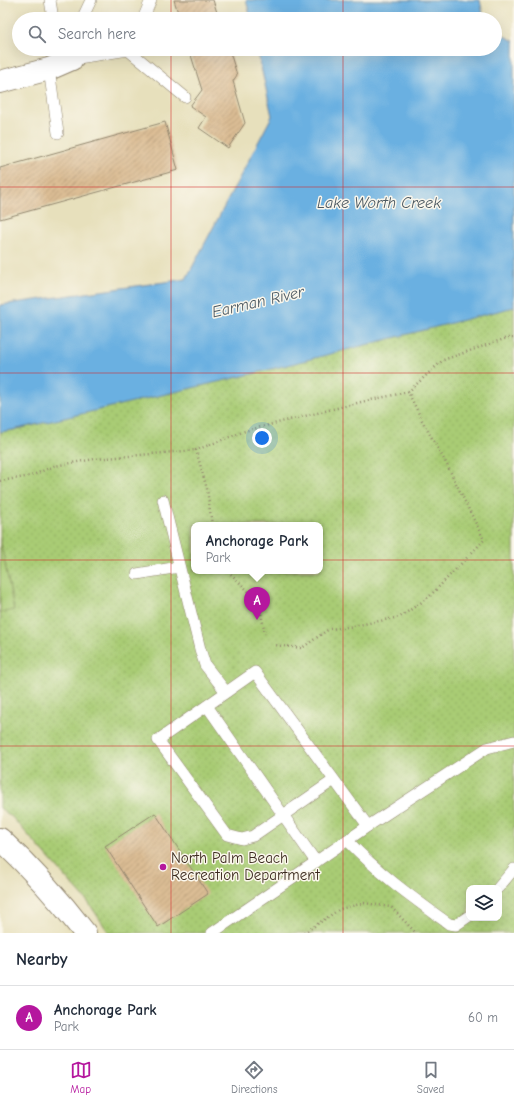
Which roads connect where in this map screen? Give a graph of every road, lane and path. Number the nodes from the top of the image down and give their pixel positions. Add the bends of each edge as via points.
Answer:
1 (50, 0) edge
2 (92, 0) edge
3 (151, 0) edge
4 (52, 12) edge
5 (86, 12) edge
6 (146, 12) edge
7 (67, 56) edge
8 (135, 56) edge
9 (49, 69) junction
10 (0, 82) edge
11 (185, 97) dead end
12 (58, 133) dead end
13 (514, 338) edge
14 (408, 392) junction
15 (196, 450) junction
16 (0, 481) edge
17 (163, 500) dead end
18 (212, 522) edge
19 (180, 567) junction
20 (137, 574) dead end
21 (231, 574) edge
22 (264, 634) dead end
23 (274, 645) dead end
24 (226, 692) junction
25 (207, 706) junction
26 (514, 741) edge
27 (334, 780) junction
28 (284, 815) junction
29 (368, 826) junction
30 (0, 840) edge
31 (347, 840) junction
32 (316, 862) junction
33 (514, 869) edge
34 (501, 885) edge
35 (466, 918) edge
36 (85, 933) edge
37 (212, 933) edge
38 (304, 933) edge
39 (416, 933) edge

1 - 4 lane
2 - 5 lane
3 - 6 lane
7 - 9 street
8 - 11 lane
9 - 10 street
9 - 12 lane
13 - 14 path via 507,338 443,360
14 - 15 path via 245,431
14 - 23 path via 484,540 429,597 400,617 329,629 302,648
15 - 16 path via 95,459 54,466 31,476
15 - 18 path via 207,489
17 - 19 lane
19 - 20 lane
19 - 24 lane via 205,665
21 - 22 path via 259,602
24 - 25 lane
24 - 27 lane via 255,672
25 - 28 lane
25 - 28 lane via 158,740 227,835 242,838 253,836
26 - 29 lane via 487,748
27 - 28 lane
27 - 29 lane
28 - 32 lane
29 - 31 lane
30 - 36 street via 62,903
31 - 32 lane
31 - 35 lane via 367,861 401,889 449,924 456,925
32 - 37 lane
33 - 34 lane
38 - 39 path via 340,909 364,904 391,907

